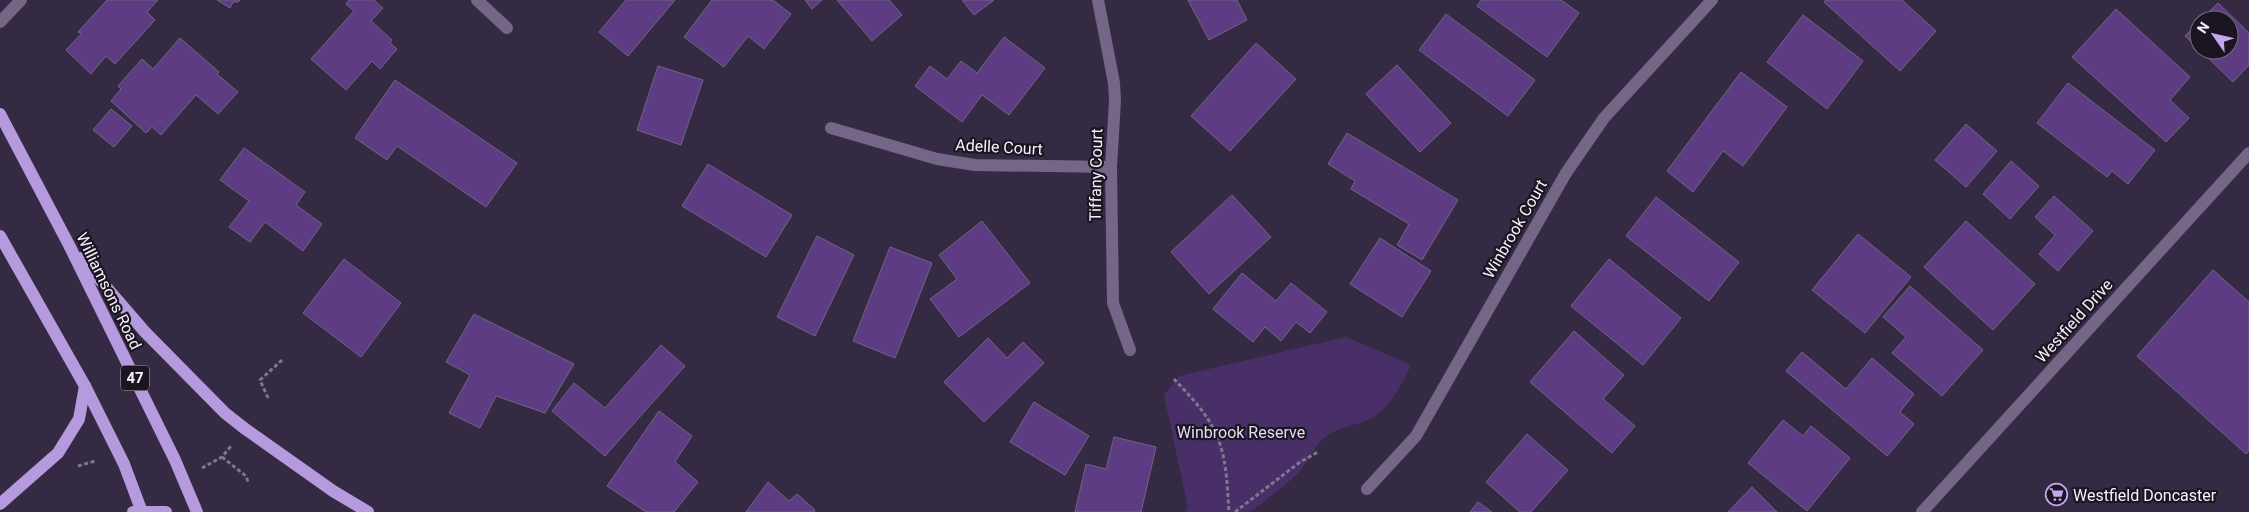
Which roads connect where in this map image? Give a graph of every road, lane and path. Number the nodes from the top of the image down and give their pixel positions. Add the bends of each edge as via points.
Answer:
1 (477, 0) edge
2 (1098, 0) edge
3 (1712, 0) edge
4 (14, 3) edge
5 (0, 22) edge
6 (507, 28) dead end
7 (0, 114) edge
8 (830, 128) dead end
9 (2249, 153) edge
10 (1111, 167) junction
11 (0, 236) edge
12 (69, 245) junction
13 (1130, 350) dead end
14 (282, 360) dead end
15 (1174, 379) dead end
16 (85, 386) junction
17 (268, 398) dead end
18 (231, 446) dead end
19 (1318, 452) dead end
20 (222, 457) junction
21 (199, 470) dead end
22 (248, 482) dead end
23 (1367, 489) dead end
24 (0, 504) edge
25 (139, 512) edge
26 (166, 512) edge
27 (197, 512) edge
28 (368, 512) edge
29 (1229, 512) edge
30 (1235, 512) edge
31 (1922, 512) edge

1 - 6 street
2 - 10 street, Tiffany Court via 1114,83
3 - 23 street, Winbrook Court via 1604,118 1566,173 1416,436
4 - 5 street
7 - 12 main road, Williamsons Road / 47
8 - 10 street, Adelle Court via 937,159 975,165
9 - 31 street, Westfield Drive
10 - 13 street, Tiffany Court via 1113,303
11 - 16 main road
12 - 27 main road, Williamsons Road / 47 via 175,460
12 - 28 main road via 146,332 225,413 333,491
14 - 17 path via 260,380
15 - 29 path via 1213,427 1221,445
16 - 24 main road via 79,420 58,453
16 - 25 main road via 124,464
18 - 20 path
19 - 30 path
20 - 21 path
20 - 22 path via 246,476
25 - 26 main road

